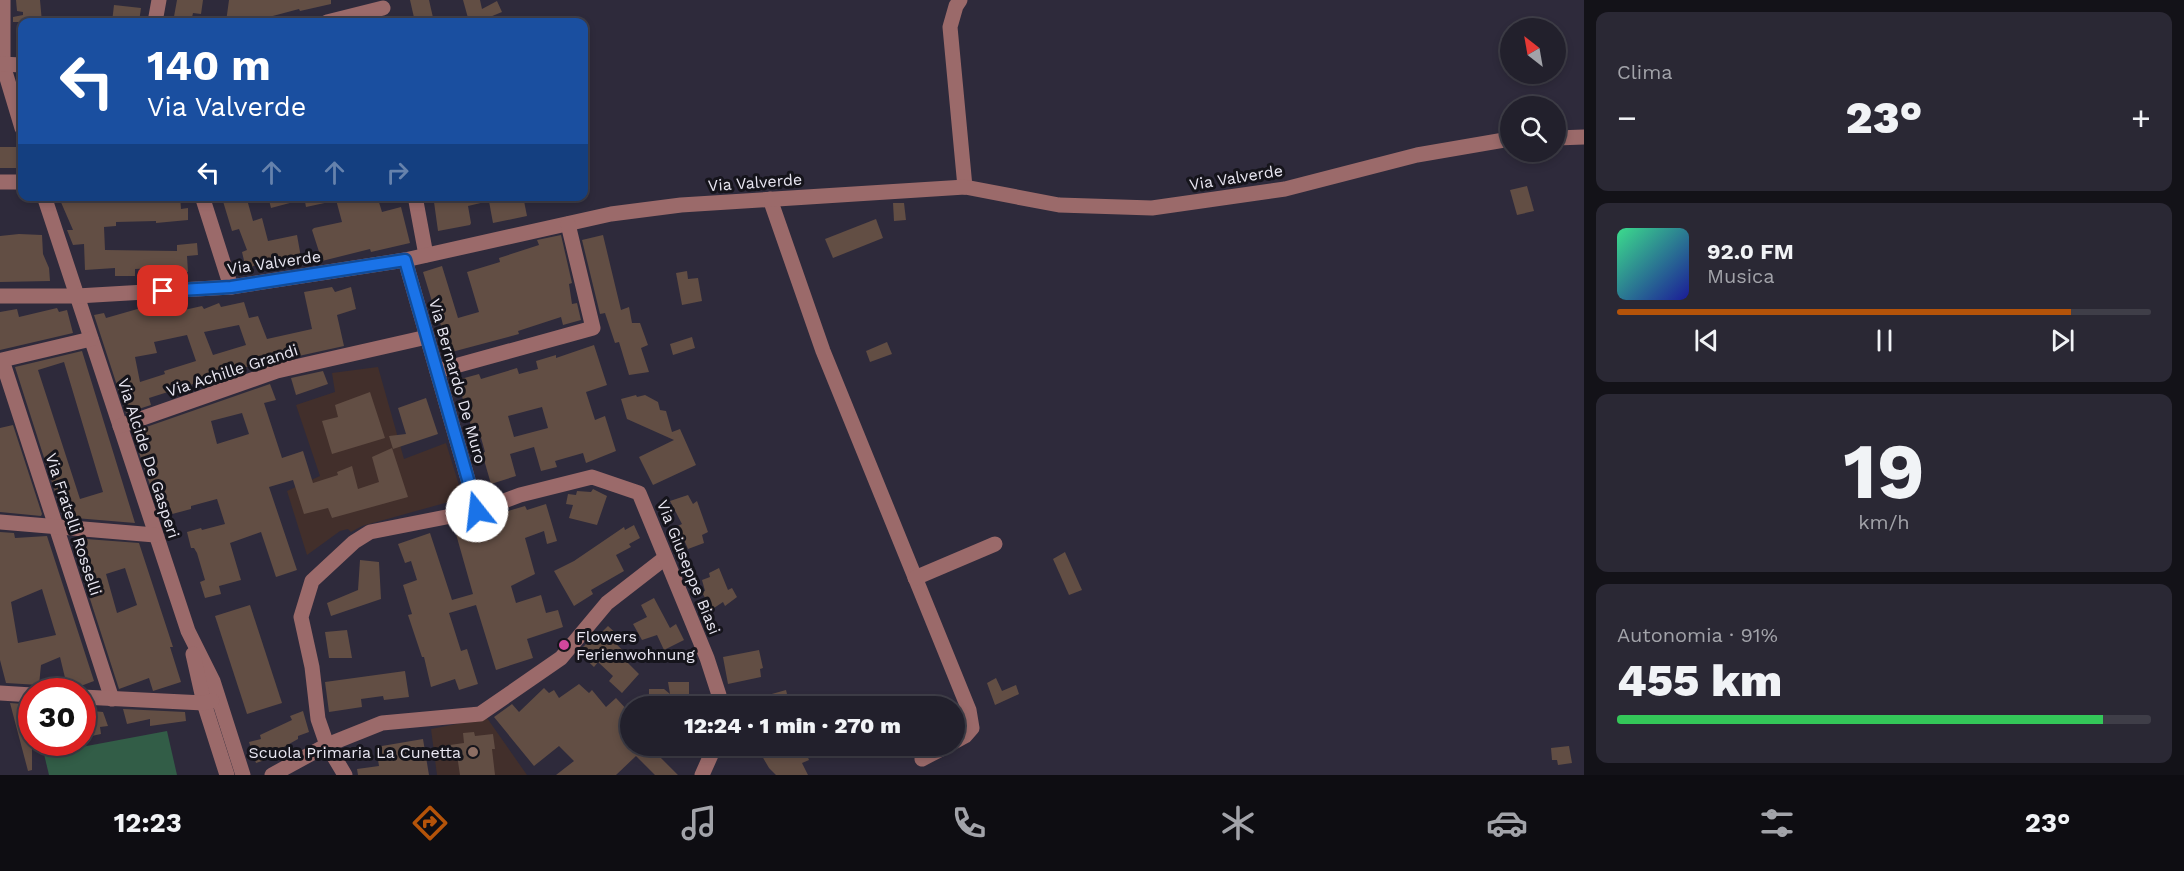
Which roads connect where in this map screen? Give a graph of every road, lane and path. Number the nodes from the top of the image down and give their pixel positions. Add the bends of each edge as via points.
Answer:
1 (3, 0) edge
2 (159, 0) edge
3 (960, 0) edge
4 (383, 10) edge
5 (156, 18) edge
6 (346, 18) edge
7 (2, 65) edge
8 (18, 65) edge
9 (18, 115) edge
10 (1584, 137) edge
11 (1566, 138) edge
12 (1500, 141) edge
13 (0, 182) edge
14 (18, 182) edge
15 (965, 187) junction
16 (770, 200) junction
17 (46, 201) edge
18 (203, 201) edge
19 (417, 201) edge
20 (568, 224) junction
21 (426, 255) junction
22 (405, 260) junction
23 (231, 287) junction
24 (0, 296) edge
25 (77, 296) junction
26 (427, 337) junction
27 (91, 339) junction
28 (437, 371) junction
29 (120, 426) junction
30 (477, 511) junction
31 (0, 522) edge
32 (57, 526) junction
33 (155, 535) junction
34 (995, 544) dead end
35 (665, 558) junction
36 (915, 578) junction
37 (0, 693) edge
38 (18, 694) edge
39 (719, 696) edge
40 (963, 696) edge
41 (96, 698) edge
42 (112, 699) junction
43 (965, 700) edge
44 (211, 702) junction
45 (965, 736) edge
46 (327, 745) junction
47 (711, 756) edge
48 (928, 756) edge
49 (922, 759) dead end
50 (227, 775) edge
51 (243, 775) edge
52 (272, 775) edge
53 (345, 775) edge
54 (702, 775) edge

1 - 7 street
2 - 5 street
3 - 15 street via 950,27
4 - 6 street
7 - 8 street
7 - 9 street
10 - 11 street
12 - 15 street, Via Valverde via 1417,155 1286,189 1152,208 1059,205
13 - 14 street
15 - 16 street, Via Valverde
16 - 20 street, Via Valverde via 681,205
16 - 36 street via 823,351
17 - 25 street, Via Alcide De Gasperi
18 - 23 street
19 - 21 street
20 - 21 street, Via Valverde
20 - 28 street via 593,328
21 - 22 street, Via Valverde
22 - 23 street, Via Valverde
22 - 26 street, Via Bernardo De Muro
23 - 25 street, Via Valverde
24 - 25 street, Via Valverde
25 - 27 street, Via Alcide De Gasperi
26 - 28 street, Via Bernardo De Muro
26 - 29 street, Via Achille Grandi via 277,371
27 - 29 street, Via Alcide De Gasperi
27 - 32 street, Via Fratelli Rosselli via 2,360
28 - 30 street, Via Bernardo De Muro
29 - 33 street, Via Alcide De Gasperi
30 - 35 street, Via Giuseppe Biasi via 520,495 592,477 639,493
30 - 46 street, Via Giuseppe Biasi via 370,532 312,581 301,617 318,719
31 - 32 street
32 - 33 street
32 - 42 street, Via Fratelli Rosselli
33 - 44 street, Via Alcide De Gasperi via 188,631 213,681
34 - 36 street
35 - 39 street, Via Giuseppe Biasi
35 - 46 street via 607,603 561,658 480,714 382,723
36 - 40 street
37 - 38 street
41 - 42 street
42 - 44 street
43 - 45 street via 972,728
44 - 50 street, Via Alcide De Gasperi
44 - 51 street, Via Alcide De Gasperi
46 - 52 street
46 - 53 street, Via Giuseppe Biasi
47 - 54 street
48 - 49 street

